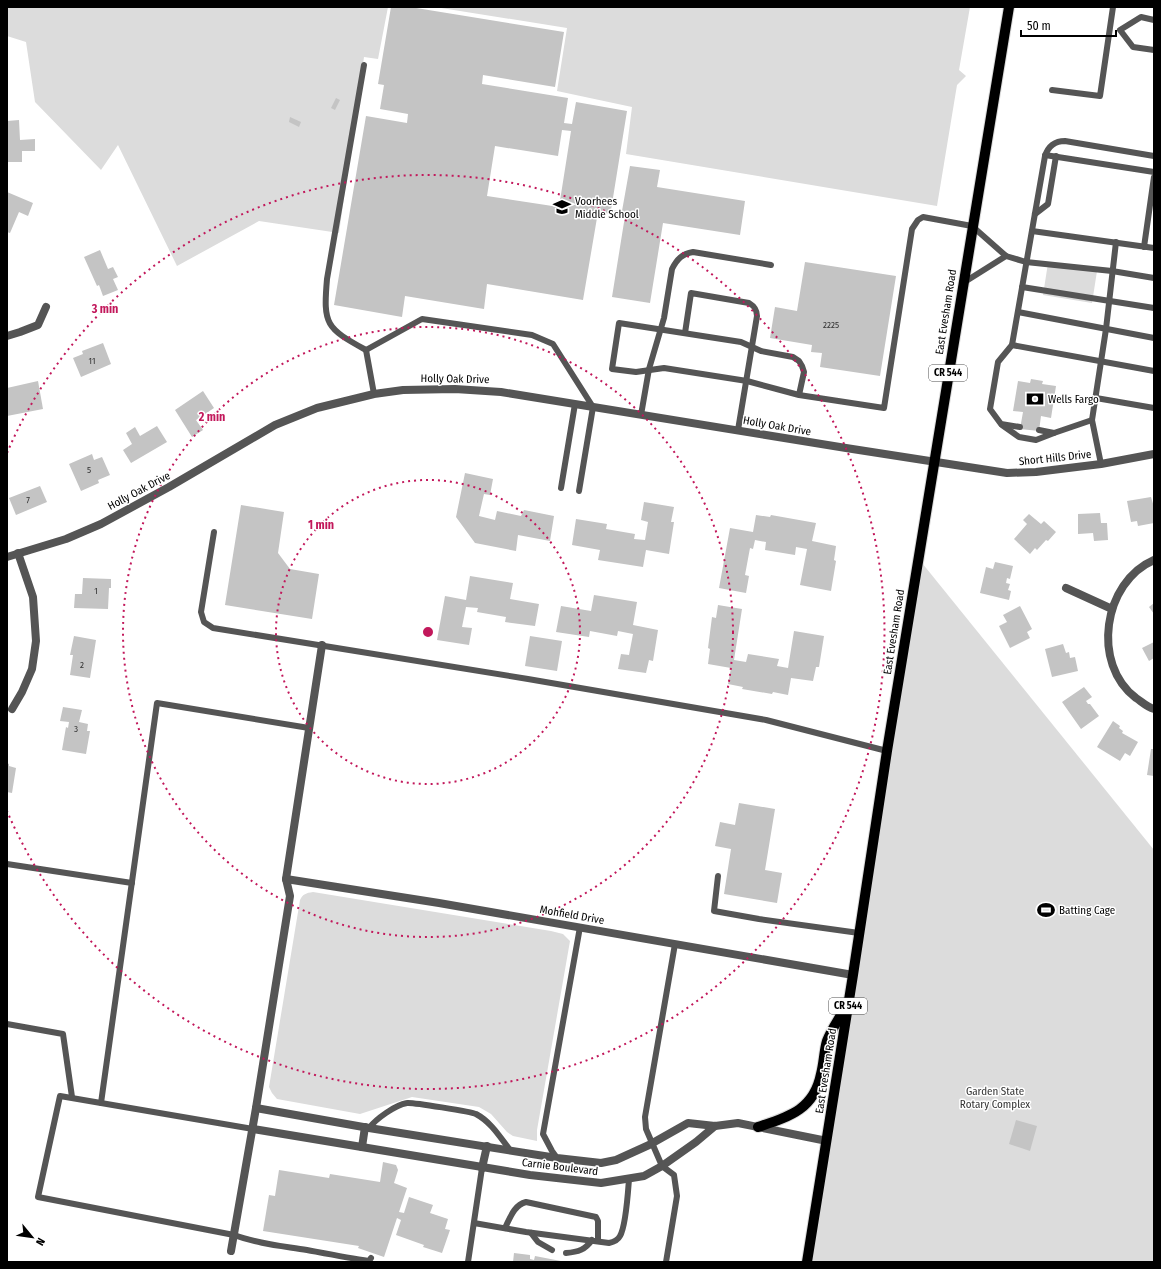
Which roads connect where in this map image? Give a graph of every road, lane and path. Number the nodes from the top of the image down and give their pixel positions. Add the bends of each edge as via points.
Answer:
1 (1009, 7) edge
2 (1113, 7) edge
3 (1154, 20) edge
4 (1110, 29) junction
5 (1120, 30) junction
6 (1154, 50) edge
7 (364, 65) dead end
8 (1052, 90) dead end
9 (1045, 155) junction
10 (1056, 156) junction
11 (1154, 156) edge
12 (1154, 172) edge
13 (1154, 177) edge
14 (1035, 214) junction
15 (972, 226) junction
16 (1032, 231) junction
17 (1116, 242) junction
18 (1144, 247) junction
19 (1154, 248) edge
20 (1006, 256) junction
21 (1026, 262) junction
22 (771, 265) dead end
23 (1112, 271) junction
24 (1154, 278) edge
25 (963, 283) junction
26 (1022, 287) junction
27 (1109, 301) junction
28 (46, 306) dead end
29 (1154, 308) edge
30 (1018, 312) junction
31 (660, 329) junction
32 (1106, 329) junction
33 (685, 333) junction
34 (7, 336) edge
35 (1154, 338) edge
36 (1012, 345) junction
37 (752, 347) junction
38 (366, 350) junction
39 (1101, 362) junction
40 (649, 369) junction
41 (1154, 371) edge
42 (747, 381) junction
43 (374, 394) junction
44 (799, 395) junction
45 (1096, 398) junction
46 (575, 404) junction
47 (594, 407) junction
48 (1154, 408) edge
49 (641, 415) junction
50 (1092, 420) junction
51 (1001, 424) junction
52 (1020, 427) dead end
53 (738, 430) junction
54 (1039, 430) dead end
55 (1054, 433) junction
56 (1154, 454) edge
57 (934, 462) junction
58 (1101, 464) junction
59 (561, 488) dead end
60 (579, 491) dead end
61 (214, 532) dead end
62 (18, 554) junction
63 (7, 557) edge
64 (1154, 560) edge
65 (1066, 588) dead end
66 (1112, 609) junction
67 (322, 645) junction
68 (12, 709) dead end
69 (1154, 709) edge
70 (309, 728) junction
71 (887, 750) junction
72 (7, 864) edge
73 (718, 876) dead end
74 (286, 879) junction
75 (132, 883) junction
76 (580, 927) junction
77 (859, 933) junction
78 (675, 944) junction
79 (853, 975) junction
80 (849, 1001) junction
81 (7, 1024) edge
82 (72, 1098) junction
83 (101, 1103) junction
84 (256, 1108) junction
85 (714, 1126) junction
86 (367, 1127) junction
87 (758, 1127) junction
88 (253, 1129) junction
89 (827, 1141) junction
90 (652, 1143) junction
91 (486, 1146) junction
92 (362, 1147) junction
93 (510, 1150) junction
94 (558, 1158) junction
95 (662, 1166) junction
96 (482, 1168) junction
97 (629, 1179) junction
98 (474, 1223) junction
99 (505, 1228) junction
100 (531, 1233) junction
101 (234, 1235) junction
102 (595, 1241) junction
103 (552, 1250) dead end
104 (231, 1251) dead end
105 (566, 1253) dead end
106 (371, 1258) dead end
107 (468, 1262) edge
108 (666, 1262) edge
109 (806, 1262) edge

1 - 15 main road, East Evesham Road / CR 544
2 - 4 lane
3 - 5 lane via 1140,17
4 - 5 lane
4 - 8 lane via 1100,96
5 - 6 lane via 1133,47
7 - 38 lane via 327,278 325,312 334,329
9 - 10 lane
9 - 11 lane via 1056,142 1065,141
9 - 14 lane
10 - 12 lane
10 - 14 lane via 1048,204
13 - 18 lane
14 - 16 lane
15 - 20 lane
15 - 25 main road, East Evesham Road / CR 544
15 - 44 lane via 923,217 912,229 884,408
16 - 17 lane
16 - 21 lane
17 - 18 lane
17 - 23 lane
18 - 19 lane
20 - 21 lane
20 - 25 lane
21 - 23 lane
21 - 26 lane
22 - 31 lane via 693,252 686,254 675,262 672,269
23 - 24 lane
23 - 27 lane
25 - 57 main road, East Evesham Road / CR 544
26 - 27 lane
26 - 30 lane
27 - 29 lane
27 - 32 lane
28 - 34 street via 38,325
30 - 32 lane
30 - 36 lane
31 - 33 lane
31 - 40 lane
31 - 40 lane via 619,323 612,369 636,372
32 - 35 lane
32 - 39 lane
33 - 37 lane via 741,342
33 - 37 lane via 691,293 749,303 757,312
36 - 39 lane
36 - 51 lane via 998,362 990,409
37 - 42 lane
37 - 44 lane via 794,357 798,361 804,372
38 - 43 lane
38 - 47 lane via 422,319 532,334 553,344
39 - 41 lane
39 - 45 lane
40 - 42 lane via 664,368
40 - 49 lane
42 - 44 lane
42 - 53 lane
43 - 46 street, Holly Oak Drive via 428,389 474,389
43 - 62 street, Holly Oak Drive via 317,408 275,425 101,524 66,539
45 - 48 lane
45 - 50 lane
46 - 47 street, Holly Oak Drive
46 - 59 lane
47 - 49 street, Holly Oak Drive
47 - 60 lane
49 - 53 street, Holly Oak Drive
50 - 55 lane
50 - 58 lane
51 - 52 lane
51 - 55 lane via 1019,437 1036,440
53 - 57 street, Holly Oak Drive
54 - 55 lane
56 - 58 street, Short Hills Drive
57 - 58 street, Short Hills Drive via 1007,473
57 - 71 main road, East Evesham Road / CR 544
61 - 67 lane via 201,610 206,624 213,628
62 - 63 street, Holly Oak Drive
62 - 68 street via 33,597 36,641 32,669
64 - 66 street via 1123,584
65 - 66 street
66 - 69 street via 1108,635 1112,665 1119,681 1131,694
67 - 70 street
67 - 71 lane via 766,720
70 - 74 street
70 - 75 lane via 157,703
71 - 77 main road, East Evesham Road / CR 544
72 - 75 lane
73 - 77 lane via 714,911
74 - 76 street, Mohfield Drive
74 - 84 street via 290,896
75 - 83 lane
76 - 78 street, Mohfield Drive
76 - 94 lane via 543,1134
77 - 79 main road, East Evesham Road / CR 544
78 - 79 street, Mohfield Drive
78 - 90 lane via 645,1117 646,1129
79 - 80 main road, East Evesham Road / CR 544
80 - 87 main road via 827,1040 821,1075 810,1101 784,1119
80 - 89 main road, East Evesham Road / CR 544
81 - 82 lane via 64,1034
82 - 83 lane
82 - 101 lane via 60,1096 38,1197
83 - 88 lane
84 - 86 street, Carnie Boulevard
84 - 88 street
85 - 87 street, Carnie Boulevard via 738,1124
85 - 90 street, Carnie Boulevard via 688,1123
85 - 95 street, Carnie Boulevard
86 - 91 street, Carnie Boulevard
86 - 92 street
86 - 93 lane via 408,1102 475,1113 489,1123
87 - 89 street, Carnie Boulevard
88 - 92 street, Carnie Boulevard
88 - 101 street
89 - 109 main road, East Evesham Road / CR 544
90 - 94 street, Carnie Boulevard via 616,1160 601,1163
90 - 95 lane
91 - 93 street, Carnie Boulevard
91 - 96 street
92 - 96 street, Carnie Boulevard
93 - 94 street, Carnie Boulevard
95 - 97 street, Carnie Boulevard via 644,1176
95 - 108 lane via 674,1175 677,1196
96 - 97 street, Carnie Boulevard via 601,1183
96 - 98 lane
97 - 102 lane via 623,1227 619,1238 609,1243
98 - 99 lane
98 - 107 lane
99 - 100 lane
99 - 102 lane via 513,1211 526,1202 596,1217 598,1221
100 - 102 lane
100 - 103 lane via 538,1242
101 - 104 street
101 - 106 lane via 270,1245 369,1261
102 - 105 lane via 578,1252

